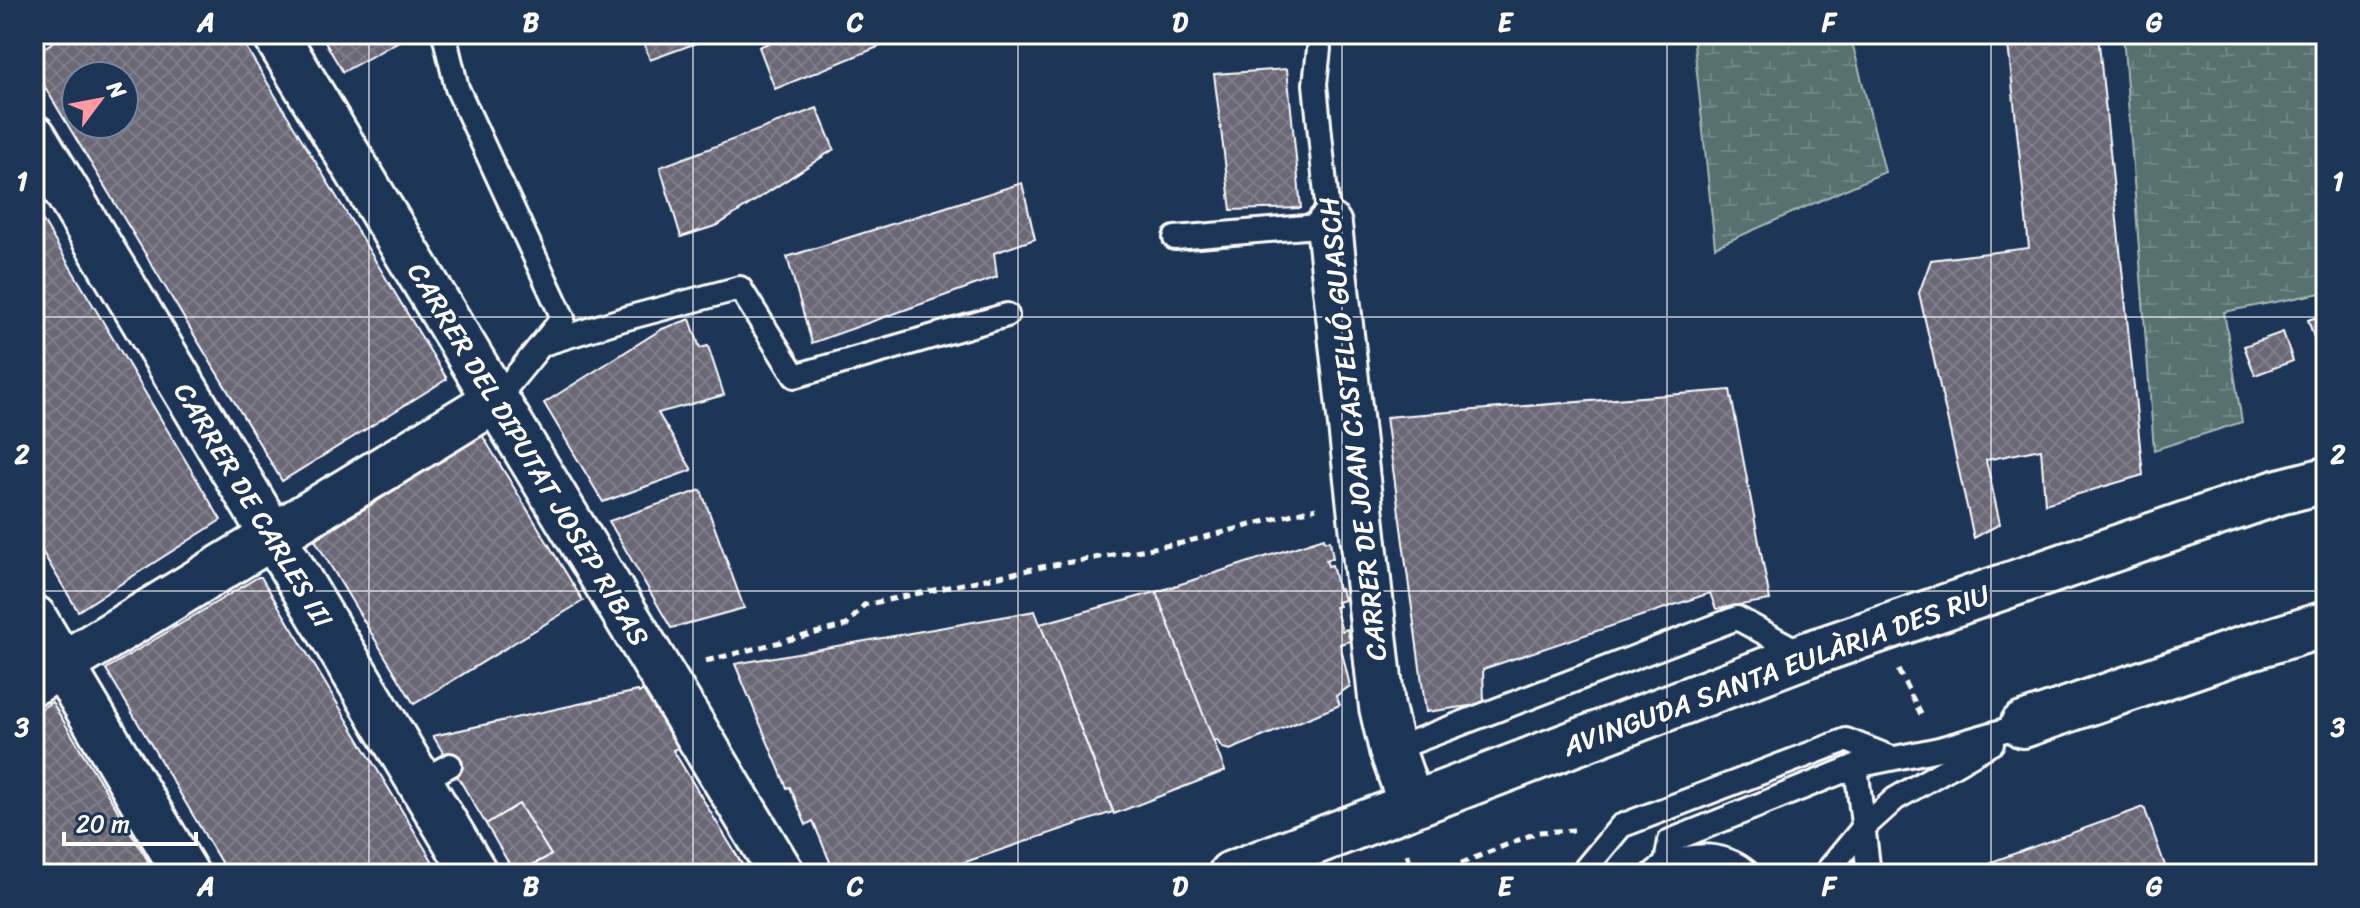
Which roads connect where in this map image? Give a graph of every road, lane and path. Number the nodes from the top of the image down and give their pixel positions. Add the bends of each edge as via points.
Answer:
1 (275, 34) edge
2 (451, 36) edge
3 (1319, 49) dead end
4 (34, 137) edge
5 (1329, 225) junction
6 (1175, 238) dead end
7 (1007, 315) dead end
8 (543, 344) junction
9 (496, 400) junction
10 (2326, 480) edge
11 (1317, 508) dead end
12 (273, 536) junction
13 (34, 618) edge
14 (2326, 624) edge
15 (1877, 631) junction
16 (1806, 655) junction
17 (661, 673) junction
18 (48, 674) edge
19 (2023, 725) junction
20 (1939, 749) junction
21 (1392, 750) junction
22 (1893, 759) junction
23 (1856, 766) junction
24 (1411, 804) junction
25 (1621, 826) junction
26 (1863, 828) junction
27 (1659, 869) edge
28 (186, 874) edge
29 (475, 874) edge
30 (782, 874) edge
31 (1231, 874) edge
32 (1435, 874) edge
33 (1585, 874) edge
34 (1749, 874) edge
35 (1825, 874) edge
36 (1869, 874) edge

1 - 9 street, CARRER DEL DIPUTAT JOSEP RIBAS
2 - 8 lane via 457,88 563,318
3 - 5 lane, CARRER DE JOAN CASTELLÓ GUASCH via 1315,84
4 - 12 street, CARRER DE CARLES III
5 - 6 lane
5 - 21 street, CARRER DE JOAN CASTELLÓ GUASCH via 1382,707
7 - 8 lane via 795,376 740,288
8 - 9 lane
9 - 12 street
9 - 17 street, CARRER DEL DIPUTAT JOSEP RIBAS
10 - 15 street, AVINGUDA SANTA EULÀRIA DES RIU
11 - 17 path via 1182,543 864,605 847,625
12 - 18 street
12 - 29 street, CARRER DE CARLES III via 435,774
13 - 18 street
14 - 19 street
15 - 16 street, AVINGUDA SANTA EULÀRIA DES RIU
15 - 20 path
16 - 21 lane via 1737,618
16 - 24 street, AVINGUDA SANTA EULÀRIA DES RIU
17 - 30 street, CARRER DEL DIPUTAT JOSEP RIBAS
18 - 28 street
19 - 20 lane
19 - 26 lane via 1895,799
20 - 22 lane
21 - 24 street, CARRER DE JOAN CASTELLÓ GUASCH
22 - 23 lane
22 - 25 lane via 1846,740
23 - 26 lane
23 - 27 lane via 1670,841
24 - 31 street, AVINGUDA SANTA EULÀRIA DES RIU
25 - 32 path via 1538,832
25 - 33 lane
26 - 35 lane
26 - 36 lane
27 - 34 lane via 1692,856 1720,858

